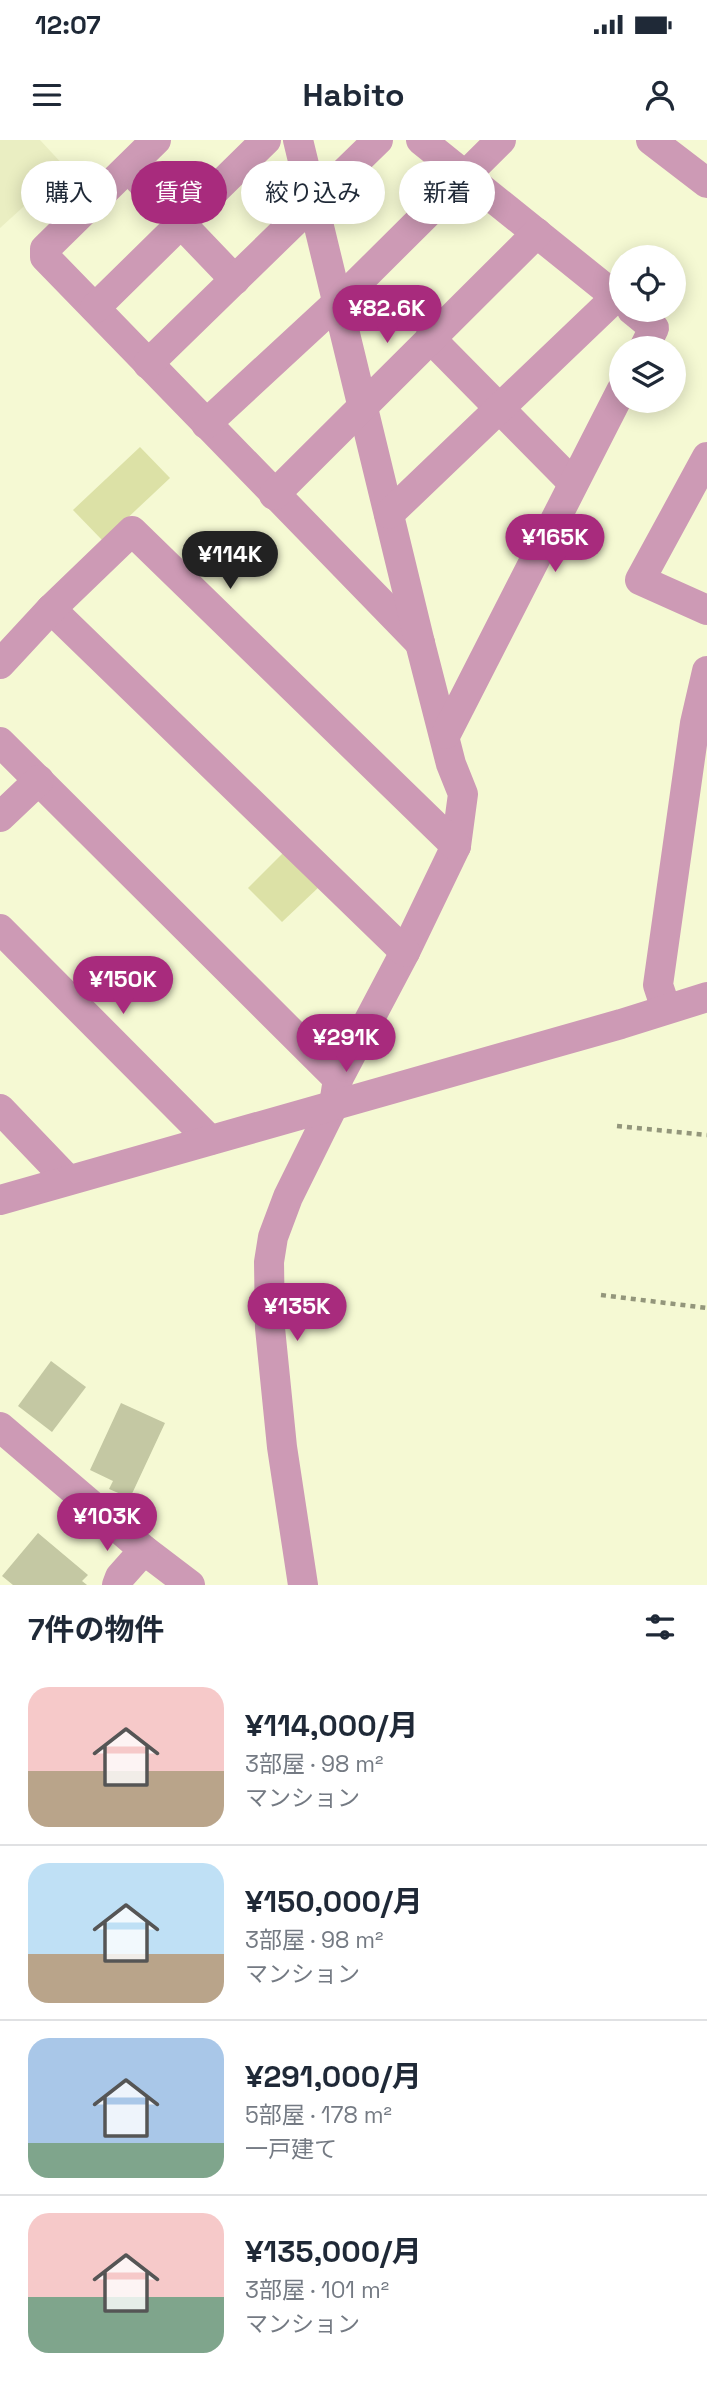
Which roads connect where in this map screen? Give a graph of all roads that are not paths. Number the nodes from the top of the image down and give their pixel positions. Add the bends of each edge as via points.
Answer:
1 (156, 140) edge
2 (267, 140) edge
3 (298, 140) edge
4 (378, 140) edge
5 (421, 140) edge
6 (501, 140) edge
7 (651, 140) edge
8 (303, 161) edge
9 (357, 161) edge
10 (447, 161) edge
11 (479, 161) edge
12 (128, 168) junction
13 (131, 171) edge
14 (227, 179) edge
15 (707, 183) edge
16 (495, 200) edge
17 (181, 224) joint
18 (294, 224) edge
19 (319, 224) edge
20 (415, 224) edge
21 (537, 233) junction
22 (235, 280) junction
23 (609, 292) edge
24 (338, 302) junction
25 (95, 309) junction
26 (609, 315) edge
27 (647, 322) edge
28 (650, 336) edge
29 (430, 338) junction
30 (148, 364) junction
31 (362, 405) junction
32 (499, 410) junction
33 (610, 413) edge
34 (206, 424) junction
35 (702, 477) edge
36 (573, 484) junction
37 (274, 495) junction
38 (389, 514) junction
39 (51, 610) junction
40 (707, 610) edge
41 (420, 643) junction
42 (0, 664) edge
43 (707, 671) edge
44 (446, 734) junction
45 (0, 742) edge
46 (39, 780) junction
47 (0, 817) edge
48 (456, 846) junction
49 (0, 929) edge
50 (405, 952) junction
51 (707, 997) edge
52 (666, 1009) junction
53 (336, 1091) junction
54 (0, 1109) edge
55 (210, 1140) junction
56 (68, 1180) junction
57 (0, 1200) edge
58 (0, 1427) edge
59 (144, 1550) junction
60 (117, 1585) edge
61 (190, 1585) edge
62 (303, 1585) edge

1 - 12 street
2 - 14 street
3 - 8 street
4 - 9 street
5 - 10 street
6 - 11 street
7 - 15 street
12 - 13 street
12 - 25 street via 45,250 45,257
16 - 21 street
17 - 22 street
17 - 25 street
18 - 22 street
19 - 24 street
20 - 24 street
21 - 23 street
21 - 29 street
22 - 30 street
24 - 31 street
24 - 34 street
25 - 30 street
26 - 32 street
27 - 28 street via 654,328
29 - 31 street
29 - 32 street
30 - 34 street
31 - 37 street
31 - 38 street
32 - 36 street
32 - 38 street
33 - 36 street
34 - 37 street
35 - 40 street via 640,580
36 - 44 street
37 - 41 street
38 - 41 street
39 - 42 street
39 - 48 street via 132,531
39 - 50 street
41 - 44 street
43 - 52 street via 695,723 658,985
44 - 48 street via 463,794
45 - 46 street
46 - 47 street
46 - 53 street
48 - 50 street
49 - 55 street
50 - 53 street
51 - 52 street
52 - 53 street
53 - 55 street
53 - 62 street via 288,1196 269,1262 275,1382
54 - 56 street
55 - 56 street
56 - 57 street
58 - 59 street
59 - 60 street
59 - 61 street

